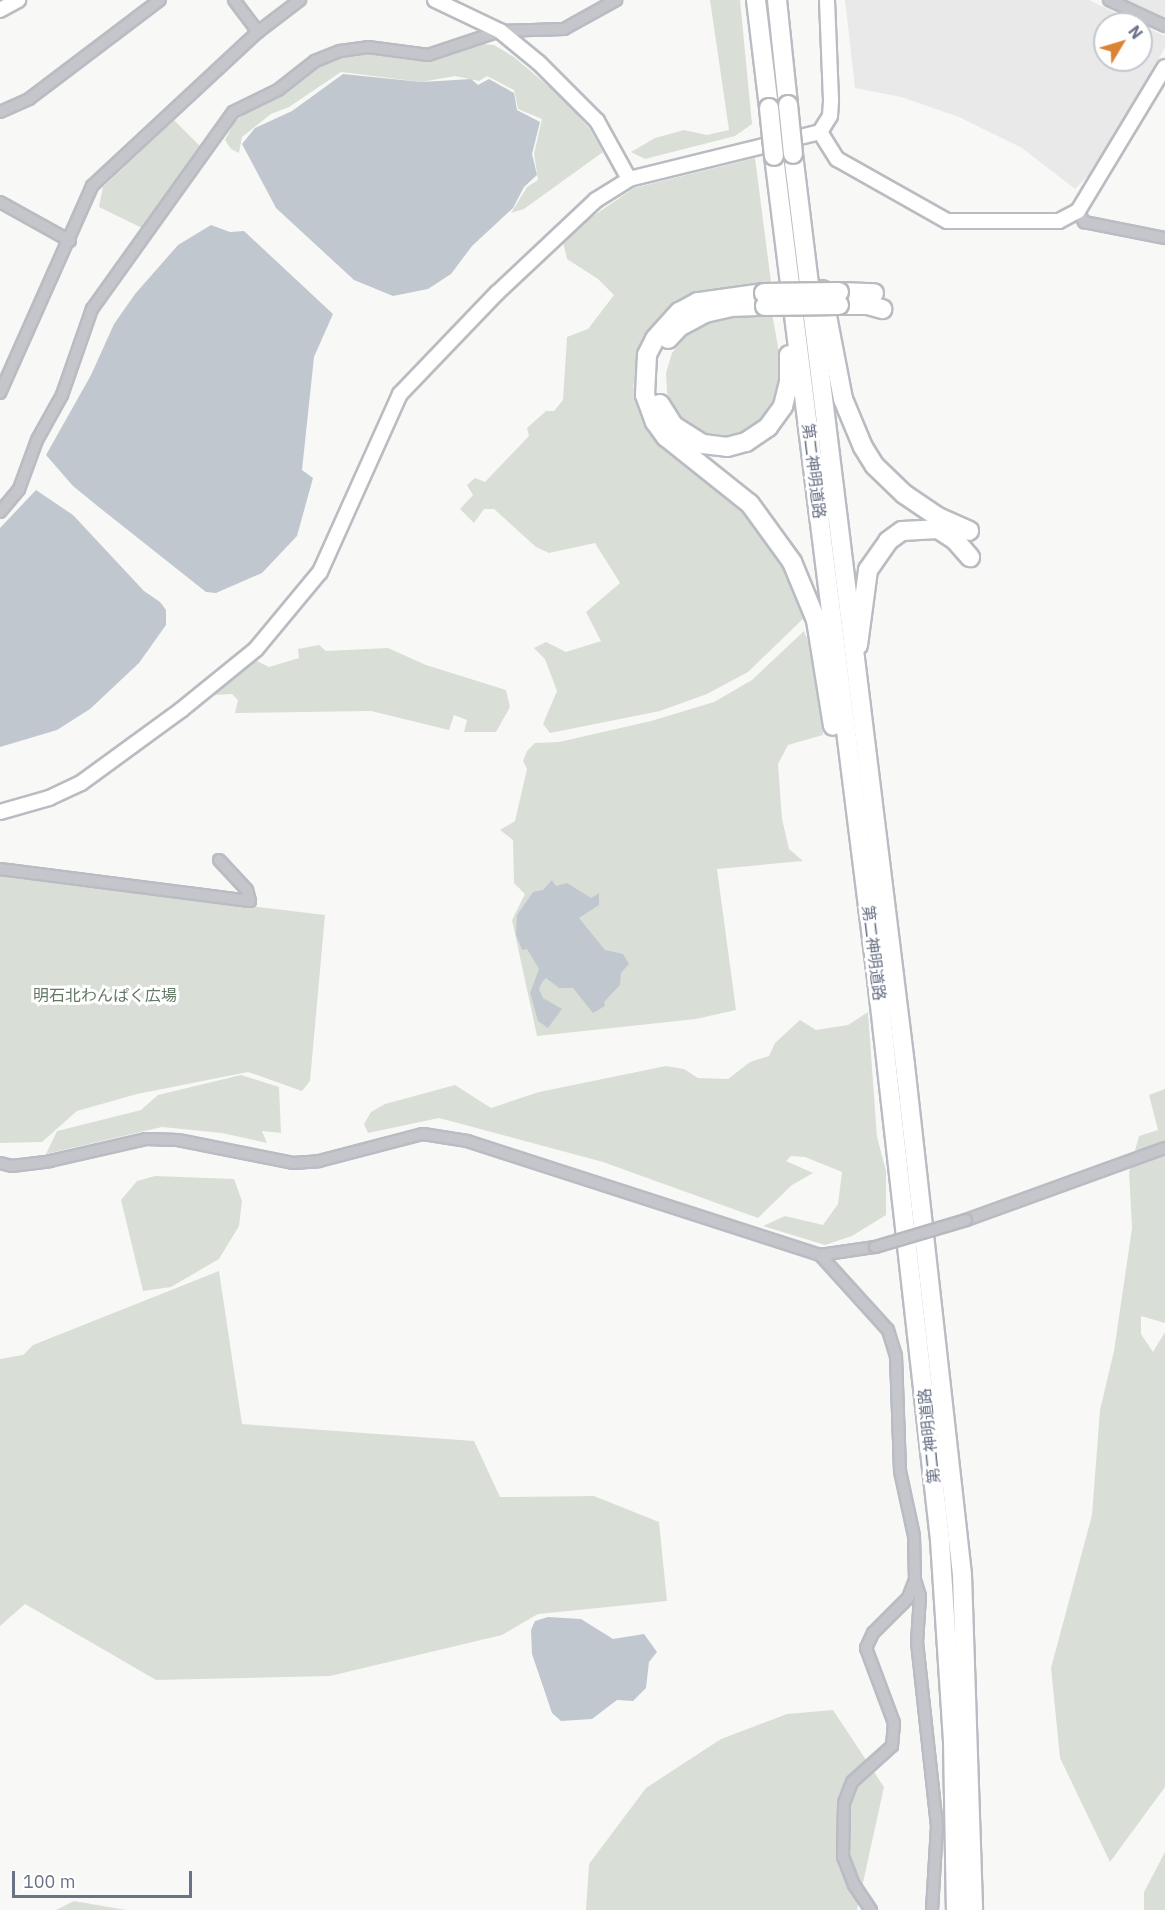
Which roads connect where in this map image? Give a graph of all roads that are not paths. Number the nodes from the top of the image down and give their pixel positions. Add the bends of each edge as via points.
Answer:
1 (18, 0) edge
2 (160, 0) edge
3 (234, 0) edge
4 (300, 0) edge
5 (435, 0) edge
6 (616, 0) edge
7 (756, 0) edge
8 (777, 0) edge
9 (827, 0) edge
10 (1109, 0) edge
11 (0, 10) edge
12 (1165, 27) edge
13 (500, 31) junction
14 (258, 32) junction
15 (1165, 67) edge
16 (0, 112) edge
17 (820, 132) junction
18 (629, 179) junction
19 (0, 202) edge
20 (1078, 211) junction
21 (803, 219) junction
22 (1165, 238) edge
23 (70, 241) junction
24 (874, 293) dead end
25 (839, 298) junction
26 (764, 299) junction
27 (882, 309) dead end
28 (795, 318) junction
29 (0, 393) edge
30 (0, 512) edge
31 (969, 531) dead end
32 (970, 557) dead end
33 (855, 666) junction
34 (0, 812) edge
35 (859, 812) junction
36 (219, 860) dead end
37 (0, 869) edge
38 (1165, 1148) edge
39 (0, 1163) edge
40 (820, 1255) junction
41 (915, 1580) junction
42 (871, 1910) edge
43 (932, 1910) edge
44 (956, 1910) edge
45 (973, 1910) edge

1 - 11 street
2 - 16 street via 29,99
3 - 14 street
4 - 14 street
5 - 13 street
6 - 13 street via 564,29
7 - 28 highway, 第二神明道路, bridge
8 - 21 highway, 第二神明道路, bridge
9 - 17 street via 831,100 830,116
10 - 12 street
13 - 18 street via 597,121
13 - 30 street via 428,55 368,47 340,51 315,61 278,90 233,112 92,309 75,363 37,440 19,489
14 - 23 street via 92,186
15 - 20 street
17 - 18 street
17 - 20 street via 837,159 947,221 1039,223 1070,218
18 - 34 street via 596,200 561,231 400,394 320,573 256,649 81,783 49,798
19 - 23 street
20 - 22 street via 1083,222
21 - 31 highway via 819,274 843,399 863,447 875,466 904,494 938,517
21 - 33 highway, 第二神明道路
23 - 29 street
24 - 25 highway
25 - 26 highway, bridge
25 - 27 highway
26 - 28 highway via 705,313 679,327 660,351 654,382 658,399 664,415 684,435 703,444 727,447 746,442 768,427 783,406 789,382
26 - 35 highway via 698,302 679,312 655,339 647,355 645,395 655,422 666,437 750,504 775,534 806,588
28 - 35 highway, 第二神明道路
32 - 33 highway via 938,529 902,531 888,541 868,570
33 - 35 highway, 第二神明道路
35 - 44 highway, 第二神明道路 via 940,1540 953,1741
35 - 45 highway, 第二神明道路 via 905,1065 962,1575
36 - 37 street via 247,890 250,901
38 - 40 street, bridge via 966,1220 876,1247
39 - 40 street via 12,1166 50,1161 146,1139 178,1140 293,1163 319,1161 423,1134 467,1141
40 - 41 street via 888,1330 896,1356 900,1471 914,1536
41 - 42 street via 908,1598 873,1633 866,1648 894,1723 892,1746 852,1782 844,1803 843,1857 854,1885
41 - 43 street via 920,1596 917,1642 937,1826

